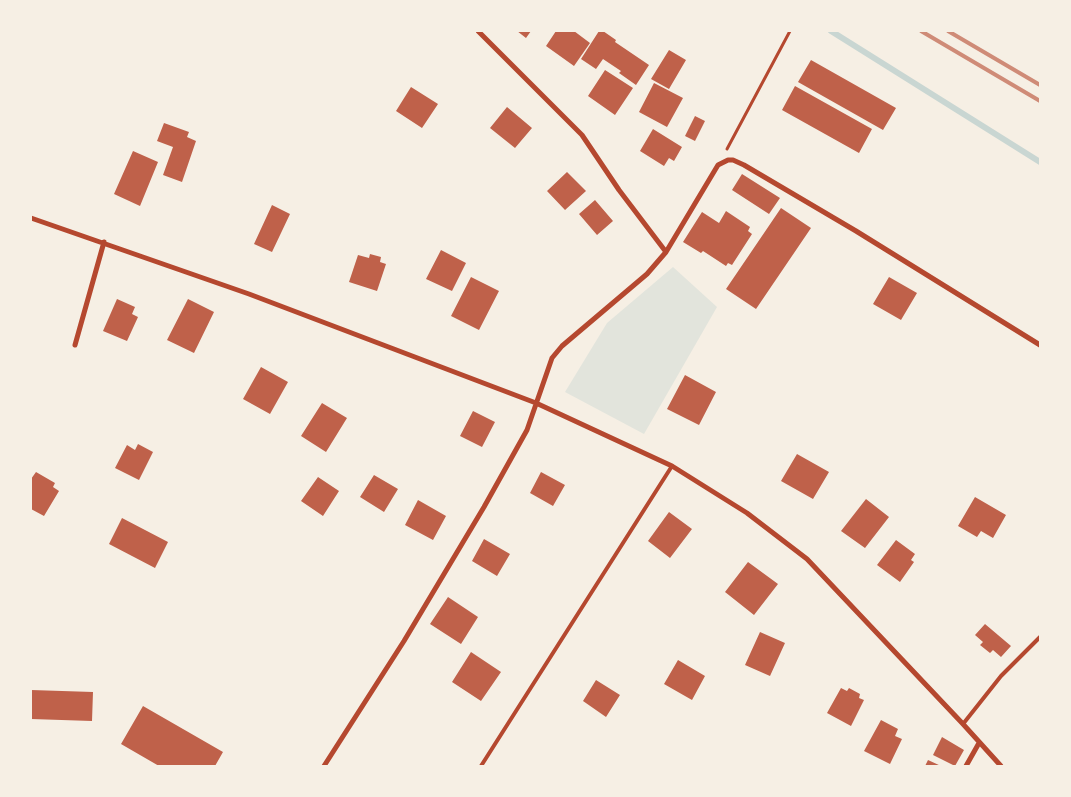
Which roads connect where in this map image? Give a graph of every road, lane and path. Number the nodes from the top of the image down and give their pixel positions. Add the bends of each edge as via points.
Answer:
1 (478, 31) edge
2 (789, 32) edge
3 (718, 165) junction
4 (31, 218) edge
5 (104, 242) junction
6 (666, 252) junction
7 (75, 345) dead end
8 (1040, 345) edge
9 (536, 403) junction
10 (672, 466) junction
11 (1040, 637) edge
12 (963, 724) junction
13 (979, 743) junction
14 (324, 766) edge
15 (481, 766) edge
16 (966, 766) edge
17 (1001, 766) edge

1 - 6 street via 582,136 618,190
2 - 3 path
3 - 6 street
3 - 8 street via 733,160 744,165
4 - 5 street
5 - 7 street
5 - 9 street
6 - 9 street via 647,274 562,346 552,358
9 - 10 street
9 - 14 street via 527,430 484,507
10 - 12 street via 747,513 807,559
10 - 15 lane
11 - 12 lane via 1001,676
12 - 13 street
13 - 16 street
13 - 17 street

